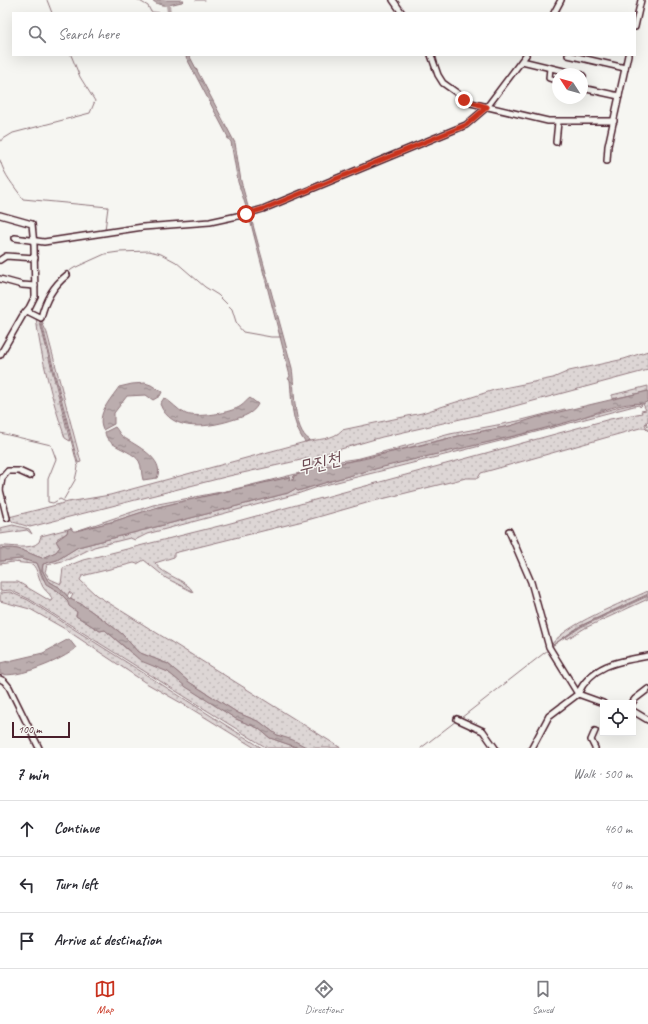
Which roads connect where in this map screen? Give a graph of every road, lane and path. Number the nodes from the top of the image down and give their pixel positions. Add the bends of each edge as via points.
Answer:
1 (393, 0) edge
2 (561, 0) edge
3 (641, 0) edge
4 (401, 12) edge
5 (555, 12) edge
6 (636, 22) edge
7 (431, 56) edge
8 (525, 56) edge
9 (572, 56) edge
10 (628, 56) edge
11 (522, 61) junction
12 (550, 68) joint
13 (625, 68) junction
14 (552, 79) edge
15 (588, 89) edge
16 (619, 96) junction
17 (487, 107) junction
18 (614, 121) junction
19 (558, 122) junction
20 (556, 142) dead end
21 (607, 161) dead end
22 (0, 216) edge
23 (15, 238) dead end
24 (34, 241) junction
25 (35, 258) junction
26 (0, 260) edge
27 (67, 275) dead end
28 (0, 279) edge
29 (36, 286) junction
30 (27, 311) junction
31 (0, 355) edge
32 (30, 476) dead end
33 (0, 490) edge
34 (7, 518) dead end
35 (509, 531) dead end
36 (648, 656) edge
37 (0, 679) edge
38 (648, 689) edge
39 (578, 694) junction
40 (634, 700) edge
41 (600, 702) edge
42 (636, 711) edge
43 (647, 719) edge
44 (458, 720) dead end
45 (595, 731) dead end
46 (39, 748) edge
47 (496, 748) edge
48 (532, 748) edge
49 (595, 748) edge

1 - 4 street
2 - 5 street
3 - 6 street
7 - 17 street via 443,83 464,100
8 - 11 street
9 - 13 street
10 - 13 street
11 - 12 street
11 - 17 street
12 - 14 street via 549,78
13 - 16 street
15 - 16 street
16 - 18 street
17 - 19 street
17 - 24 street via 466,125 451,132 250,213 210,222 143,227 44,242
18 - 19 street
18 - 21 street
19 - 20 street
22 - 24 street via 32,224
23 - 24 street
24 - 25 street
25 - 26 street via 6,256
25 - 29 street
27 - 30 street via 53,288 39,318
28 - 29 street via 22,286
29 - 30 street via 35,296
30 - 31 street
32 - 33 street via 19,471 8,471 4,474
33 - 34 street
35 - 39 street via 531,582 550,649
36 - 39 street via 613,662 602,667 586,680
37 - 46 street via 9,687
38 - 40 street
39 - 41 street
39 - 48 street via 549,716
42 - 43 street
44 - 47 street via 483,731
45 - 49 street via 591,740

